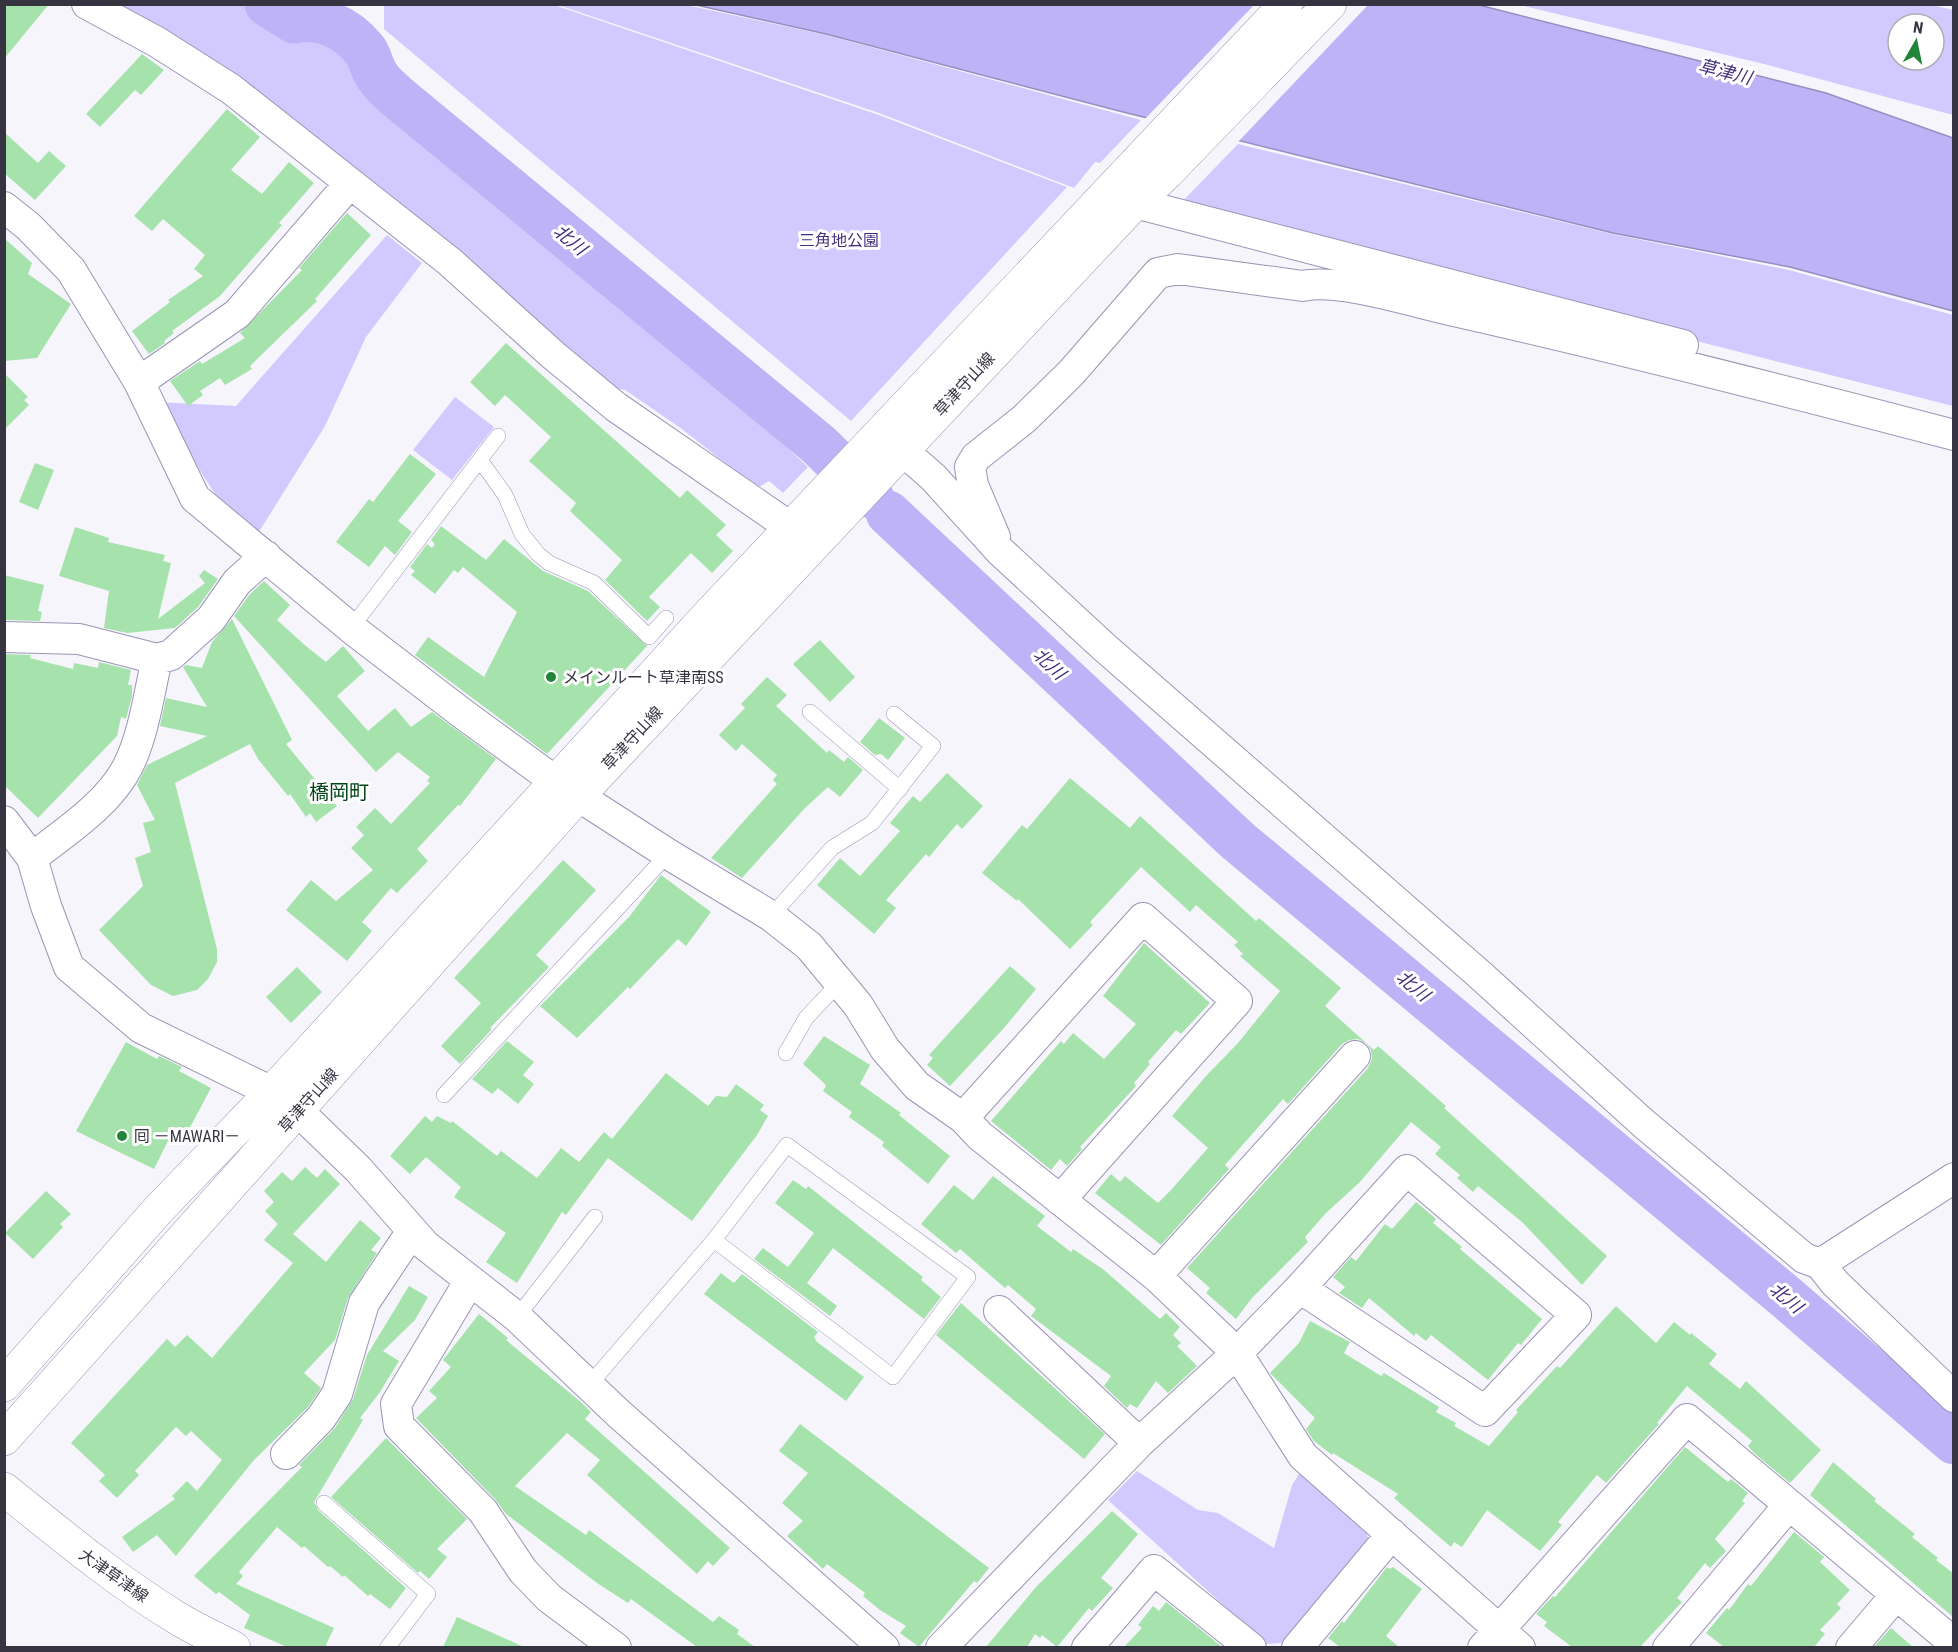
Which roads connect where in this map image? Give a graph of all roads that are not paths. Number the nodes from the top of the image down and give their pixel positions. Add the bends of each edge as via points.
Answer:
1 (87, 4) edge
2 (1286, 4) edge
3 (1330, 4) edge
4 (350, 183) junction
5 (1135, 203) junction
6 (4, 207) edge
7 (1404, 286) junction
8 (139, 382) junction
9 (1953, 415) edge
10 (1953, 435) edge
11 (498, 436) dead end
12 (890, 442) junction
13 (480, 460) junction
14 (788, 543) junction
15 (1000, 551) junction
16 (266, 556) junction
17 (666, 618) dead end
18 (351, 628) junction
19 (4, 637) edge
20 (157, 659) junction
21 (810, 712) dead end
22 (894, 714) dead end
23 (566, 789) junction
24 (900, 789) junction
25 (4, 821) edge
26 (668, 854) junction
27 (32, 858) junction
28 (771, 916) junction
29 (839, 983) junction
30 (786, 1053) dead end
31 (1355, 1056) dead end
32 (272, 1092) junction
33 (444, 1095) dead end
34 (298, 1111) junction
35 (963, 1118) junction
36 (1953, 1178) edge
37 (1060, 1200) junction
38 (595, 1217) dead end
39 (412, 1232) junction
40 (714, 1240) junction
41 (1820, 1264) junction
42 (1156, 1276) junction
43 (469, 1282) junction
44 (1300, 1288) junction
45 (999, 1311) dead end
46 (517, 1317) junction
47 (1237, 1353) junction
48 (590, 1384) junction
49 (4, 1385) edge
50 (1953, 1397) edge
51 (4, 1439) edge
52 (1139, 1443) junction
53 (286, 1454) dead end
54 (4, 1489) edge
55 (324, 1503) dead end
56 (1789, 1505) junction
57 (1392, 1534) junction
58 (1896, 1595) junction
59 (1500, 1642) edge
60 (1953, 1643) edge
61 (234, 1647) edge
62 (387, 1647) edge
63 (616, 1647) edge
64 (884, 1647) edge
65 (941, 1647) edge
66 (1087, 1647) edge
67 (1251, 1647) edge
68 (1297, 1647) edge
69 (1668, 1647) edge
70 (1851, 1647) edge

1 - 4 street via 231,88
2 - 12 main road, 草津守山線 via 1133,164
3 - 5 main road, 草津守山線
4 - 8 street via 237,314
4 - 14 street via 450,262 616,407
5 - 7 street
5 - 12 main road, 草津守山線
6 - 8 street via 71,270
7 - 9 street
7 - 10 street via 1549,333
7 - 15 street via 1319,282 1303,286 1178,270 1158,273 1071,373 1024,419 986,447 970,467 973,485
8 - 16 street via 195,498
11 - 13 lane
12 - 14 main road, 草津守山線
12 - 15 street via 933,477
13 - 17 lane via 504,495 522,534 538,554 594,583 649,638
13 - 18 lane
14 - 23 main road, 草津守山線
15 - 41 street via 1643,1123 1804,1258
16 - 18 street
16 - 20 street via 237,582 211,619 189,641 171,655
18 - 23 street
19 - 20 street via 79,639
20 - 27 street via 128,766 84,817
21 - 24 lane
22 - 24 lane via 933,746
23 - 26 street
23 - 32 main road, 草津守山線
23 - 34 main road, 草津守山線
24 - 28 lane via 873,823 832,848
25 - 27 street
26 - 28 street
26 - 33 lane
27 - 32 street via 69,967 141,1028
28 - 29 street via 809,946
29 - 30 lane via 806,1018
29 - 35 street via 858,1005 885,1049 917,1086
31 - 42 street
32 - 34 street
32 - 49 main road, 草津守山線 via 158,1210
34 - 39 street via 358,1169
34 - 51 main road, 草津守山線
35 - 37 street
35 - 37 street via 1143,918 1237,1001
36 - 41 street
37 - 42 street
38 - 46 lane
39 - 43 street
39 - 53 street via 364,1303 337,1394 321,1418
40 - 40 lane via 786,1145 968,1277 893,1377
40 - 48 lane
41 - 50 street
42 - 47 street
43 - 46 street
43 - 63 street via 396,1404 399,1426 483,1511 523,1571 549,1598
44 - 44 street via 1407,1170 1576,1315 1485,1411
44 - 47 street
45 - 52 street
46 - 48 street
47 - 52 street
47 - 57 street via 1303,1456
48 - 64 street
52 - 65 street
54 - 61 main road, 大津草津線 via 132,1588 178,1619
55 - 62 lane via 428,1594
56 - 58 street
56 - 59 street via 1687,1419
56 - 69 street
57 - 59 street
57 - 68 street
58 - 60 street
58 - 70 street
66 - 67 street via 1154,1570

